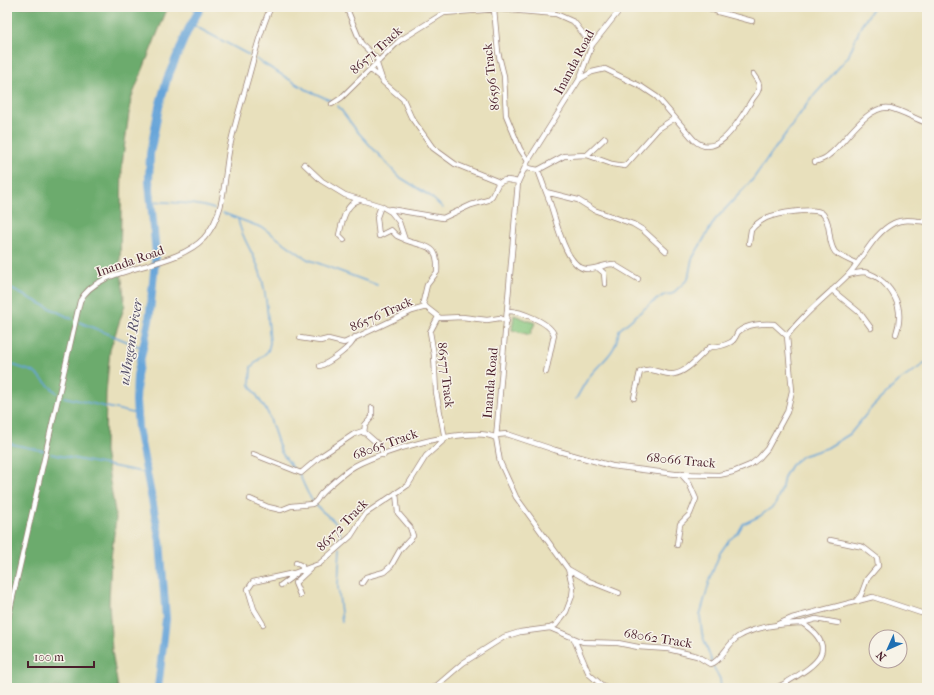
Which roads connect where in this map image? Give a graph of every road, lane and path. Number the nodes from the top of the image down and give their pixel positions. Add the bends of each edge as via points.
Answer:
1 (271, 7) edge
2 (457, 7) edge
3 (622, 7) edge
4 (678, 7) edge
5 (688, 7) edge
6 (707, 7) edge
7 (347, 9) dead end
8 (494, 9) junction
9 (465, 11) junction
10 (752, 21) dead end
11 (592, 45) junction
12 (378, 62) junction
13 (371, 70) junction
14 (752, 74) dead end
15 (382, 79) junction
16 (579, 80) junction
17 (332, 104) dead end
18 (675, 118) junction
19 (927, 124) edge
20 (605, 138) dead end
21 (587, 155) junction
22 (528, 161) junction
23 (815, 162) dead end
24 (304, 164) dead end
25 (524, 170) junction
26 (538, 170) junction
27 (518, 182) junction
28 (498, 184) junction
29 (546, 192) junction
30 (359, 200) junction
31 (383, 207) junction
32 (927, 222) edge
33 (404, 239) junction
34 (344, 240) dead end
35 (749, 243) dead end
36 (666, 251) dead end
37 (857, 264) junction
38 (598, 268) junction
39 (848, 275) junction
40 (638, 279) dead end
41 (605, 284) dead end
42 (832, 290) junction
43 (426, 307) junction
44 (507, 311) junction
45 (438, 317) junction
46 (507, 321) junction
47 (871, 328) dead end
48 (896, 334) dead end
49 (787, 336) junction
50 (300, 338) dead end
51 (355, 338) junction
52 (320, 366) dead end
53 (546, 372) dead end
54 (634, 398) dead end
55 (372, 408) dead end
56 (364, 433) junction
57 (445, 436) junction
58 (496, 436) junction
59 (253, 454) dead end
60 (384, 455) junction
61 (681, 474) junction
62 (396, 493) junction
63 (250, 499) dead end
64 (830, 540) dead end
65 (677, 546) dead end
66 (296, 563) dead end
67 (311, 568) junction
68 (568, 569) junction
69 (304, 570) junction
70 (362, 583) dead end
71 (281, 584) dead end
72 (619, 593) dead end
73 (300, 595) dead end
74 (857, 600) junction
75 (921, 613) dead end
76 (7, 622) edge
77 (802, 623) junction
78 (838, 623) dead end
79 (263, 624) dead end
80 (778, 625) junction
81 (550, 628) junction
82 (574, 639) junction
83 (784, 686) edge
84 (434, 688) edge
85 (605, 688) edge
86 (776, 688) edge

1 - 76 street, Inanda Road via 259,37 234,127 220,209 212,227 186,252 101,280 83,296 77,311
2 - 9 street
3 - 11 street, Inanda Road
4 - 5 street
6 - 10 street
7 - 12 street via 361,43
8 - 9 street, 86571 Track
8 - 11 street, 86571 Track via 548,12 562,16 574,22
8 - 22 street, 86596 Track via 506,96 506,115 520,149
9 - 12 street, 86571 Track via 437,16 399,41
11 - 16 street, Inanda Road
12 - 13 street, 86571 Track
12 - 15 street
13 - 15 street
13 - 17 street, 86571 Track
14 - 18 street via 758,81 759,90 733,129 714,144 699,145
15 - 28 street via 404,99 413,120 439,154 455,164 497,181
16 - 18 street via 600,70 613,72 654,94
16 - 22 street, Inanda Road
18 - 21 street via 658,130 625,166
19 - 23 street via 902,111 885,108 867,117 829,155
20 - 21 street
21 - 26 street via 564,156
22 - 25 street, Inanda Road
24 - 30 street via 322,181
25 - 26 street
25 - 27 street, Inanda Road
26 - 29 street
27 - 28 street via 508,179
27 - 44 street, Inanda Road via 514,203
28 - 31 street via 488,200 443,218
29 - 36 street via 578,200 594,210 638,226
29 - 38 street via 567,252 579,267
30 - 31 street
30 - 34 street via 352,204 343,218 339,235
31 - 33 street via 397,218
31 - 33 street via 377,217 379,236 391,230
32 - 37 street via 906,220 894,223 880,234
33 - 43 street via 428,246 436,256 437,272 426,290 423,302
35 - 37 street via 751,230 767,218 801,210 821,212 829,228 834,250
37 - 39 street
38 - 40 street via 614,264
38 - 41 street via 604,272
39 - 42 street
39 - 48 street via 866,272 881,280 894,293 900,315
42 - 47 street via 860,313
42 - 49 street
43 - 45 street
43 - 51 street, 86576 Track
44 - 46 street, Inanda Road
44 - 53 street via 539,321 548,326 554,335
45 - 46 street via 487,320 500,318
45 - 57 street, 86577 Track via 430,332 441,426
46 - 58 street, Inanda Road
49 - 54 street via 774,324 742,329 731,342 709,348 680,372 640,372
49 - 61 street, 68066 Track via 792,378 790,404 767,449 750,465 733,472 719,475
50 - 51 street, 86576 Track via 320,341 328,339 344,343
51 - 52 street via 352,346
55 - 56 street via 372,416 366,424
56 - 59 street via 360,432 348,438 301,473
56 - 60 street via 379,445
57 - 58 street, 68065 Track via 482,433
57 - 60 street, 68065 Track
57 - 62 street, 86572 Track via 444,440 426,456 408,484
58 - 61 street, 68066 Track via 507,434 608,465
58 - 68 street, Inanda Road via 500,462 516,497
60 - 63 street, 68065 Track via 350,468 312,504 291,506 281,510
61 - 65 street via 689,483 696,499 690,514 680,524
62 - 67 street, 86572 Track via 365,514 346,540
62 - 70 street via 398,514 410,527 413,536 400,550 391,566 384,572 366,578
64 - 74 street via 863,547 877,558 878,566 867,579
66 - 69 street
67 - 69 street, 86572 Track
67 - 73 street via 295,583
68 - 72 street
68 - 81 street, Inanda Road via 572,588 570,603 562,619
69 - 71 street
69 - 79 street, 86572 Track via 253,582 248,589 254,609
74 - 75 street via 880,598
74 - 80 street via 783,621
77 - 78 street, 68062 Track via 816,619
77 - 80 street, 68062 Track
77 - 83 street via 814,634 822,653 809,670
80 - 82 street, 68062 Track via 750,631 738,637 727,646 718,661 712,664 697,656 668,649 618,643 588,643
81 - 82 street, 68062 Track
81 - 84 street via 504,637 463,663
82 - 85 street via 589,674
83 - 86 street

